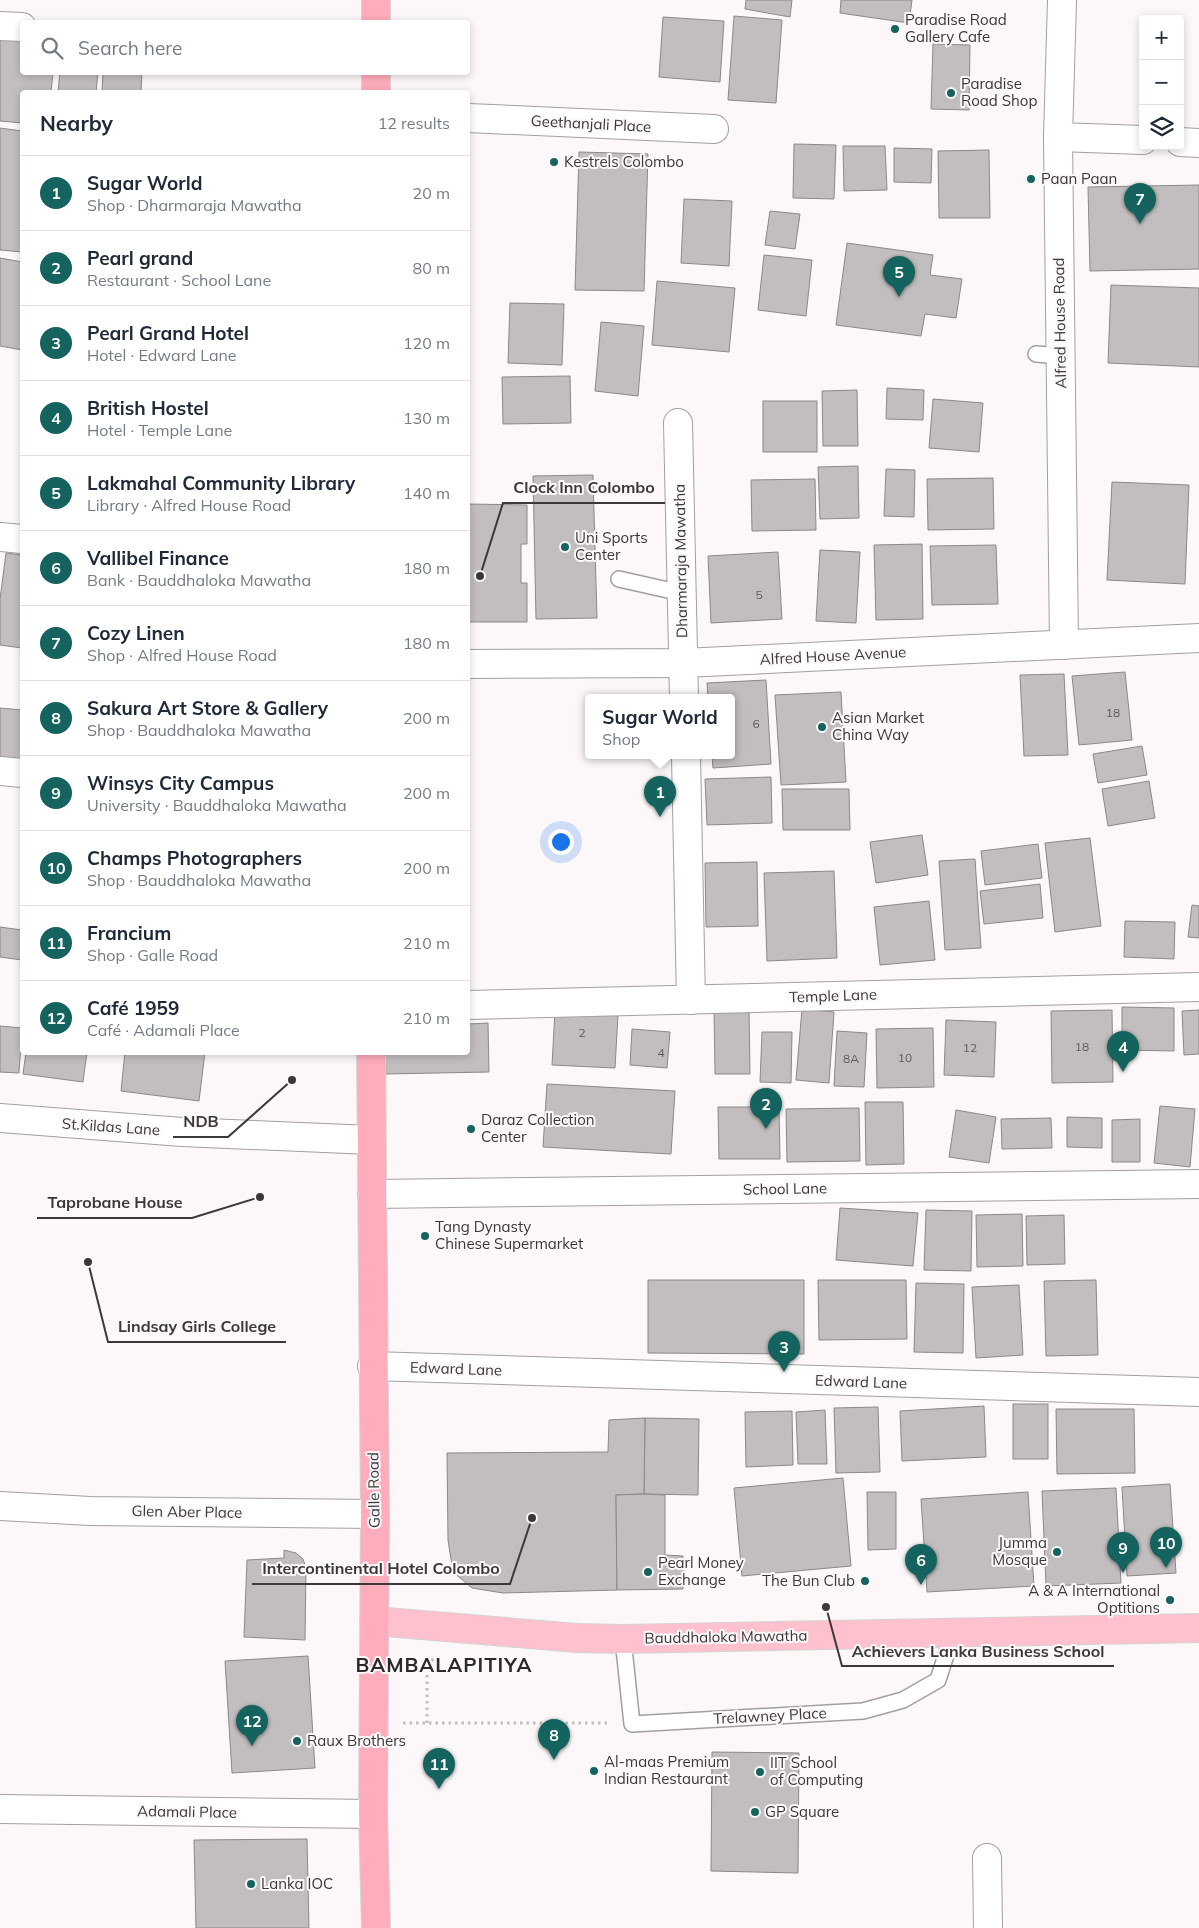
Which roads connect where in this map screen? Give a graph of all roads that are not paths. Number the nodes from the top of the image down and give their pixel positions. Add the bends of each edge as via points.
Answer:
1 (376, 0) edge
2 (1062, 0) edge
3 (376, 20) edge
4 (0, 26) edge
5 (20, 27) edge
6 (376, 75) edge
7 (376, 90) edge
8 (470, 118) edge
9 (714, 129) dead end
10 (1058, 137) junction
11 (1139, 140) edge
12 (1184, 142) edge
13 (1199, 143) edge
14 (678, 423) dead end
15 (0, 537) edge
16 (20, 539) edge
17 (619, 579) dead end
18 (681, 594) junction
19 (1199, 638) edge
20 (1064, 645) junction
21 (684, 663) junction
22 (470, 664) edge
23 (684, 694) edge
24 (686, 759) edge
25 (0, 771) edge
26 (20, 773) edge
27 (1199, 986) edge
28 (691, 1000) junction
29 (470, 1005) edge
30 (371, 1055) edge
31 (0, 1118) edge
32 (371, 1140) junction
33 (1199, 1184) edge
34 (372, 1194) junction
35 (372, 1366) junction
36 (1199, 1392) edge
37 (0, 1506) edge
38 (375, 1514) junction
39 (374, 1621) junction
40 (1199, 1628) edge
41 (953, 1633) junction
42 (623, 1639) junction
43 (0, 1809) edge
44 (374, 1814) junction
45 (988, 1858) dead end
46 (376, 1928) edge
47 (988, 1928) edge

1 - 3 highway
2 - 10 street, Alfred House Road
4 - 5 street
6 - 7 highway
8 - 9 street, Geethanjali Place
10 - 11 street
10 - 20 street, Alfred House Road via 1048,355
12 - 13 street
14 - 18 street, Dharmaraja Mawatha
15 - 16 street
17 - 18 lane
18 - 21 street, Dharmaraja Mawatha
19 - 20 street, Alfred House Avenue
20 - 21 street, Alfred House Avenue
21 - 22 street, Alfred House Avenue
21 - 23 street, Dharmaraja Mawatha
24 - 28 street
25 - 26 street
27 - 28 street, Temple Lane
28 - 29 street, Temple Lane
30 - 32 highway, Galle Road
31 - 32 street, St.Kildas Lane via 182,1132
32 - 34 highway, Galle Road
33 - 34 street, School Lane
34 - 35 highway, Galle Road
35 - 36 street, Edward Lane
35 - 38 highway, Galle Road
37 - 38 street, Glen Aber Place via 90,1511
38 - 39 highway, Galle Road
39 - 42 main road, Bauddhaloka Mawatha
39 - 44 highway, Galle Road
40 - 41 main road, Bauddhaloka Mawatha
41 - 42 main road, Bauddhaloka Mawatha
41 - 42 lane, Trelawney Place via 938,1680 895,1702 863,1711 632,1724
43 - 44 street, Adamali Place
44 - 46 highway, Galle Road
45 - 47 street

